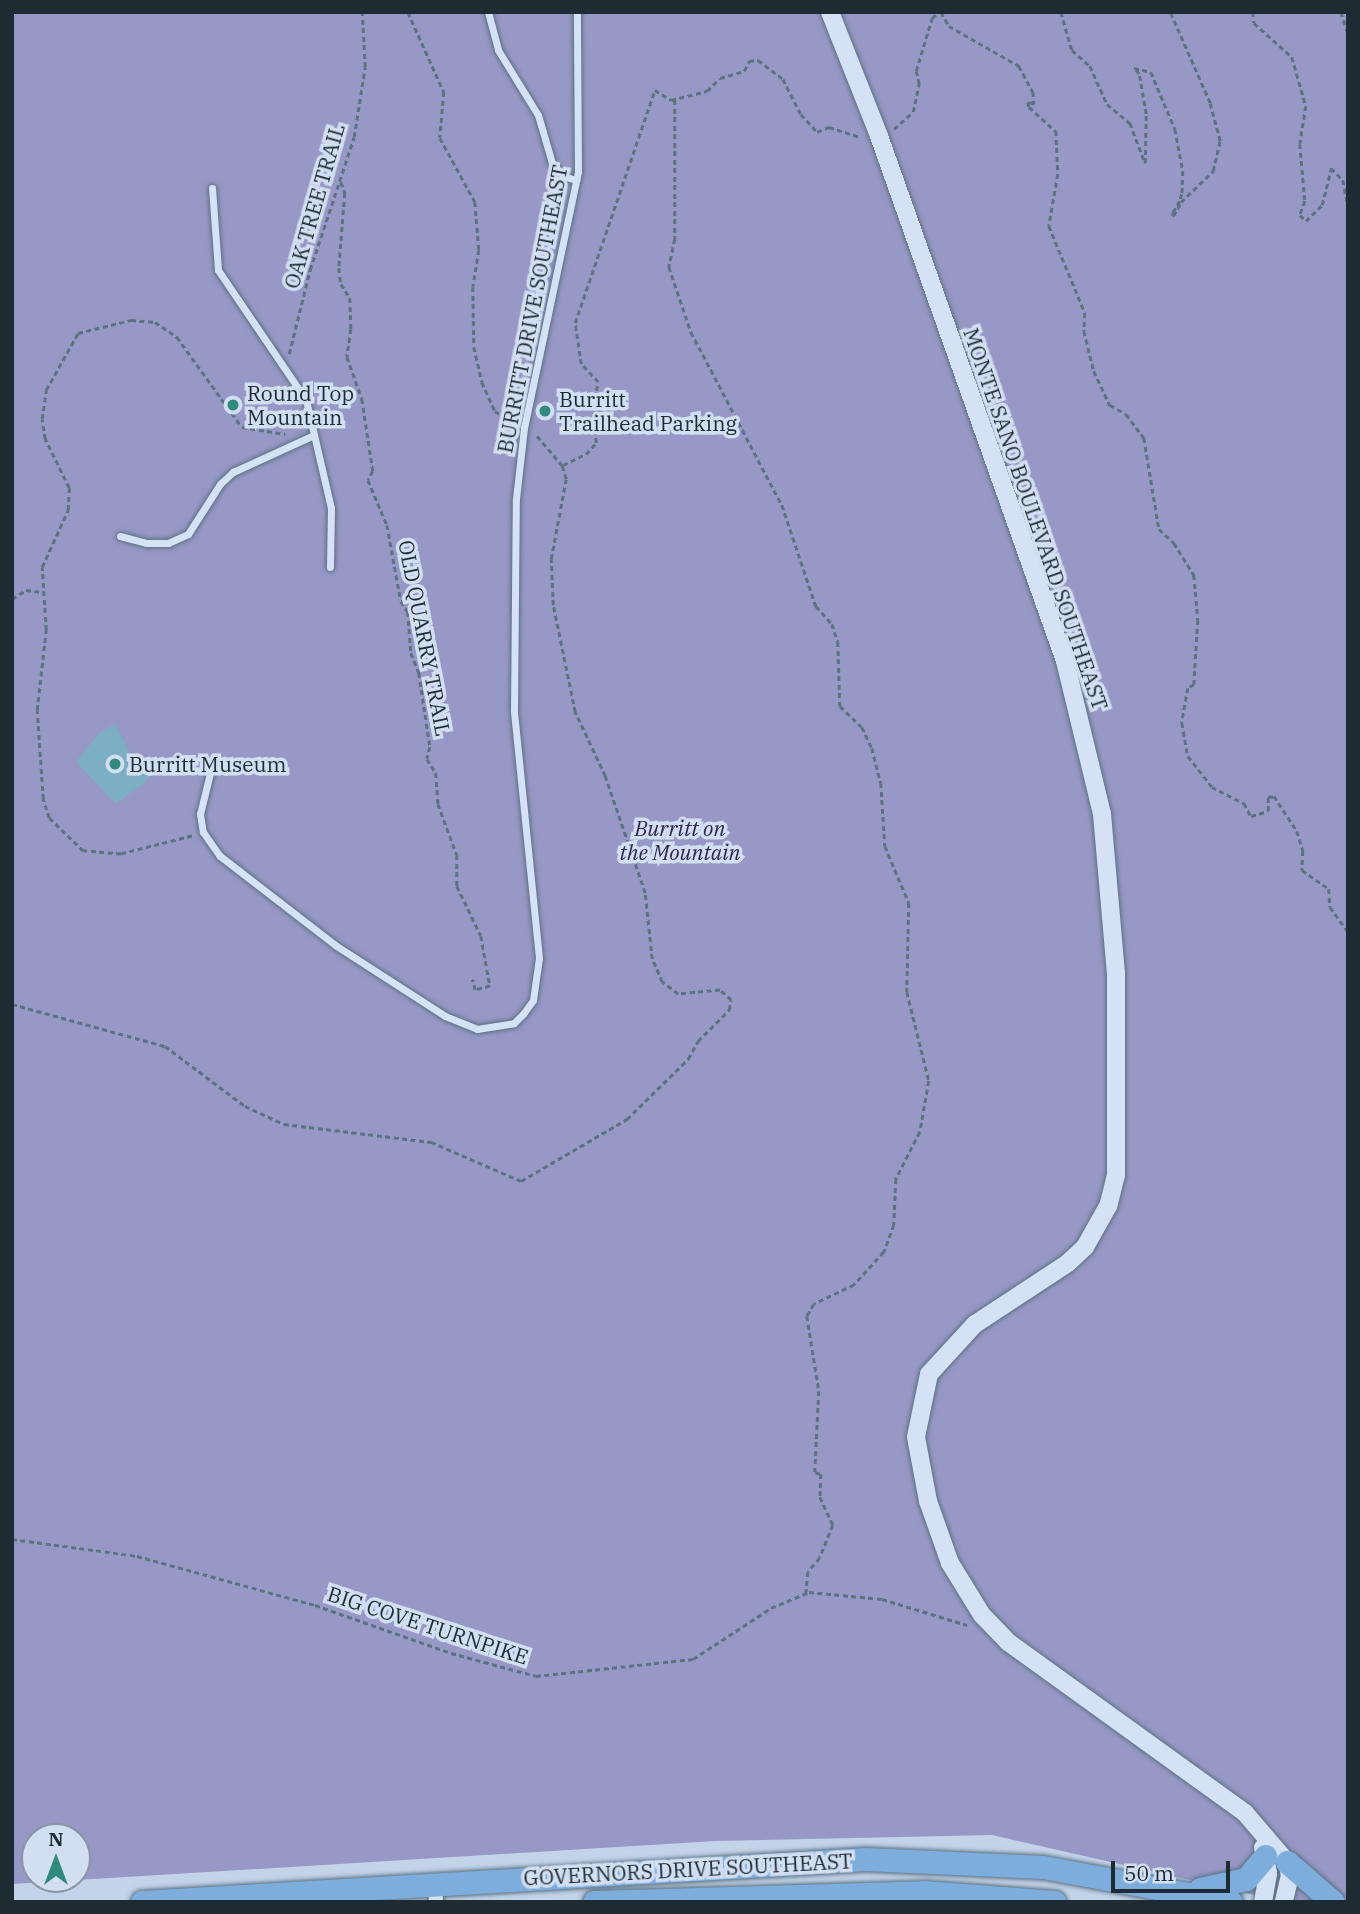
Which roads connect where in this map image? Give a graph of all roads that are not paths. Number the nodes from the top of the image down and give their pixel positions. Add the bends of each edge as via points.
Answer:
1 (488, 12) edge
2 (577, 12) edge
3 (830, 12) edge
4 (576, 180) junction
5 (212, 188) dead end
6 (314, 435) junction
7 (120, 536) dead end
8 (330, 568) dead end
9 (211, 769) dead end
10 (1276, 1859) junction
11 (1183, 1889) junction
12 (435, 1892) edge
13 (142, 1902) edge
14 (594, 1902) edge
15 (1055, 1902) edge
16 (1231, 1902) edge
17 (1263, 1902) edge
18 (1284, 1902) edge
19 (1333, 1902) edge

1 - 4 lane via 498,50 538,115 552,163 563,176
2 - 4 lane, BURRITT DRIVE SOUTHEAST
3 - 10 street, MONTE SANO BOULEVARD SOUTHEAST via 879,136 1065,661 1098,791 1114,945 1116,1175 1108,1206 1085,1247 1068,1263 975,1324 939,1358 925,1383 917,1414 918,1459 937,1532 960,1582 982,1615 1008,1642 1258,1827
4 - 9 lane, BURRITT DRIVE SOUTHEAST via 524,428 513,580 514,711 539,958 533,1000 523,1014 514,1023 477,1029 445,1016 335,945 220,856 203,832 200,814
5 - 6 lane via 218,270 306,400
6 - 7 lane via 233,472 188,534 168,543
6 - 8 lane via 331,508
10 - 11 highway via 1233,1885
10 - 17 street
10 - 18 street via 1290,1875
10 - 19 highway
11 - 12 highway, GOVERNORS DRIVE SOUTHEAST via 1043,1867 878,1859
11 - 16 highway, GOVERNORS DRIVE SOUTHEAST
12 - 13 highway, GOVERNORS DRIVE SOUTHEAST
14 - 15 highway, GOVERNORS DRIVE SOUTHEAST via 897,1892

